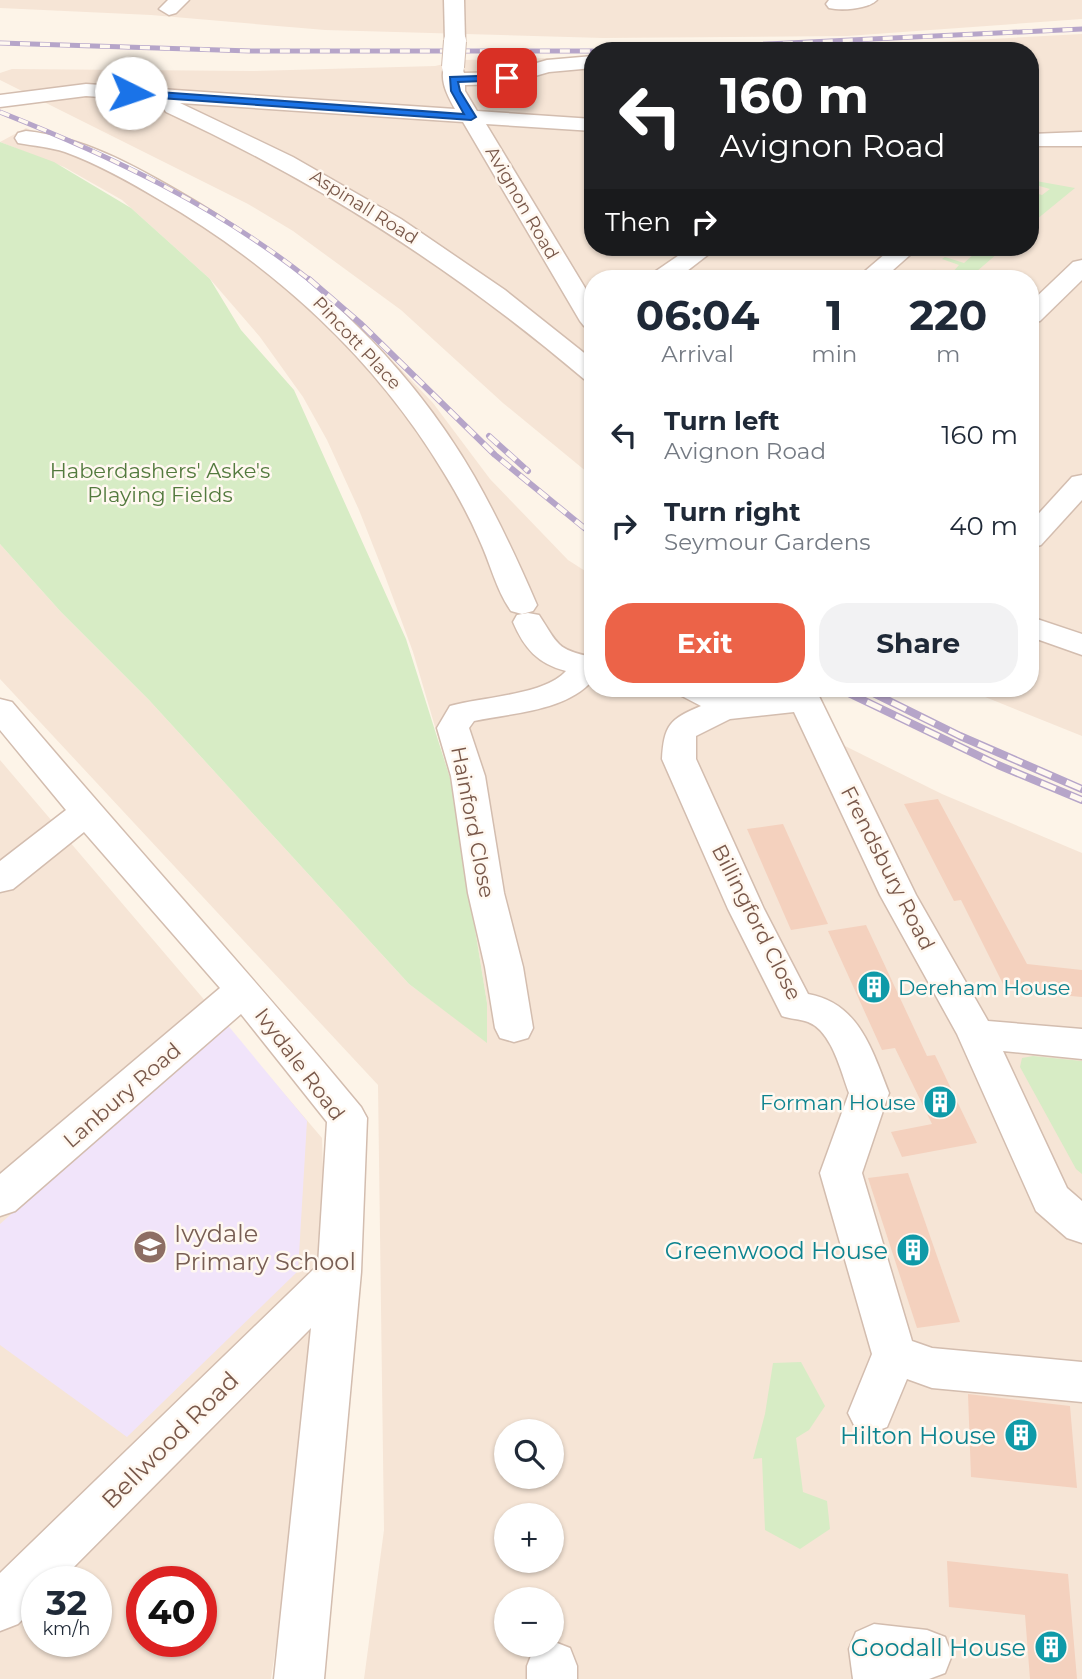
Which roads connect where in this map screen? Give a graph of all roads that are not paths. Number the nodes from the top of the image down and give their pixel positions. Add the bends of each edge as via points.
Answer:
1 (454, 0) edge
2 (867, 0) edge
3 (836, 4) dead end
4 (584, 63) edge
5 (453, 73) junction
6 (171, 96) junction
7 (0, 101) edge
8 (471, 117) junction
9 (584, 124) edge
10 (26, 138) dead end
11 (1082, 139) edge
12 (1039, 140) edge
13 (693, 256) edge
14 (896, 256) edge
15 (1082, 268) edge
16 (673, 270) edge
17 (879, 270) edge
18 (584, 306) edge
19 (1039, 308) edge
20 (584, 333) edge
21 (553, 338) junction
22 (584, 365) edge
23 (1082, 483) edge
24 (1039, 530) edge
25 (1039, 629) edge
26 (1082, 645) edge
27 (584, 665) edge
28 (584, 673) edge
29 (709, 697) edge
30 (786, 697) edge
31 (804, 697) edge
32 (728, 707) junction
33 (0, 709) edge
34 (86, 812) junction
35 (0, 880) edge
36 (243, 990) junction
37 (514, 1028) dead end
38 (976, 1034) junction
39 (1082, 1044) edge
40 (0, 1199) edge
41 (1082, 1226) edge
42 (340, 1272) junction
43 (894, 1354) junction
44 (1082, 1382) edge
45 (871, 1413) dead end
46 (0, 1607) edge
47 (927, 1655) dead end
48 (299, 1679) edge
49 (878, 1679) edge

1 - 5 street, Avignon Road, bridge
2 - 3 street
4 - 5 street via 547,66 507,78
5 - 8 street, Avignon Road via 455,91
6 - 7 street via 129,84
6 - 8 street
6 - 21 street, Aspinall Road via 173,108 306,171 360,203
8 - 9 street
8 - 18 street, Avignon Road
10 - 27 street, Pincott Place via 86,154 171,195 259,251 304,288 414,405 443,446 493,537 537,643 552,657
11 - 12 street
13 - 16 street
14 - 17 street
15 - 19 street
20 - 21 street
21 - 22 street, Aspinall Road
23 - 24 street
25 - 26 street
28 - 37 street, Hainford Close via 552,694 463,713 453,728 468,776
29 - 32 street
30 - 32 street, Billingford Close
31 - 38 street, Frendsbury Road via 898,895
32 - 43 street, Billingford Close via 695,720 680,733 680,759 794,1006 822,1012 836,1026 869,1093 841,1173
33 - 34 street, Ivydale Road
34 - 35 street
34 - 36 street, Ivydale Road
36 - 40 street, Lanbury Road
36 - 42 street, Ivydale Road via 347,1118
38 - 39 street
38 - 41 street, Frendsbury Road via 1051,1199
42 - 46 street, Bellwood Road
42 - 48 street, Ivydale Road
43 - 44 street via 932,1368
43 - 45 street
47 - 49 street via 874,1650

